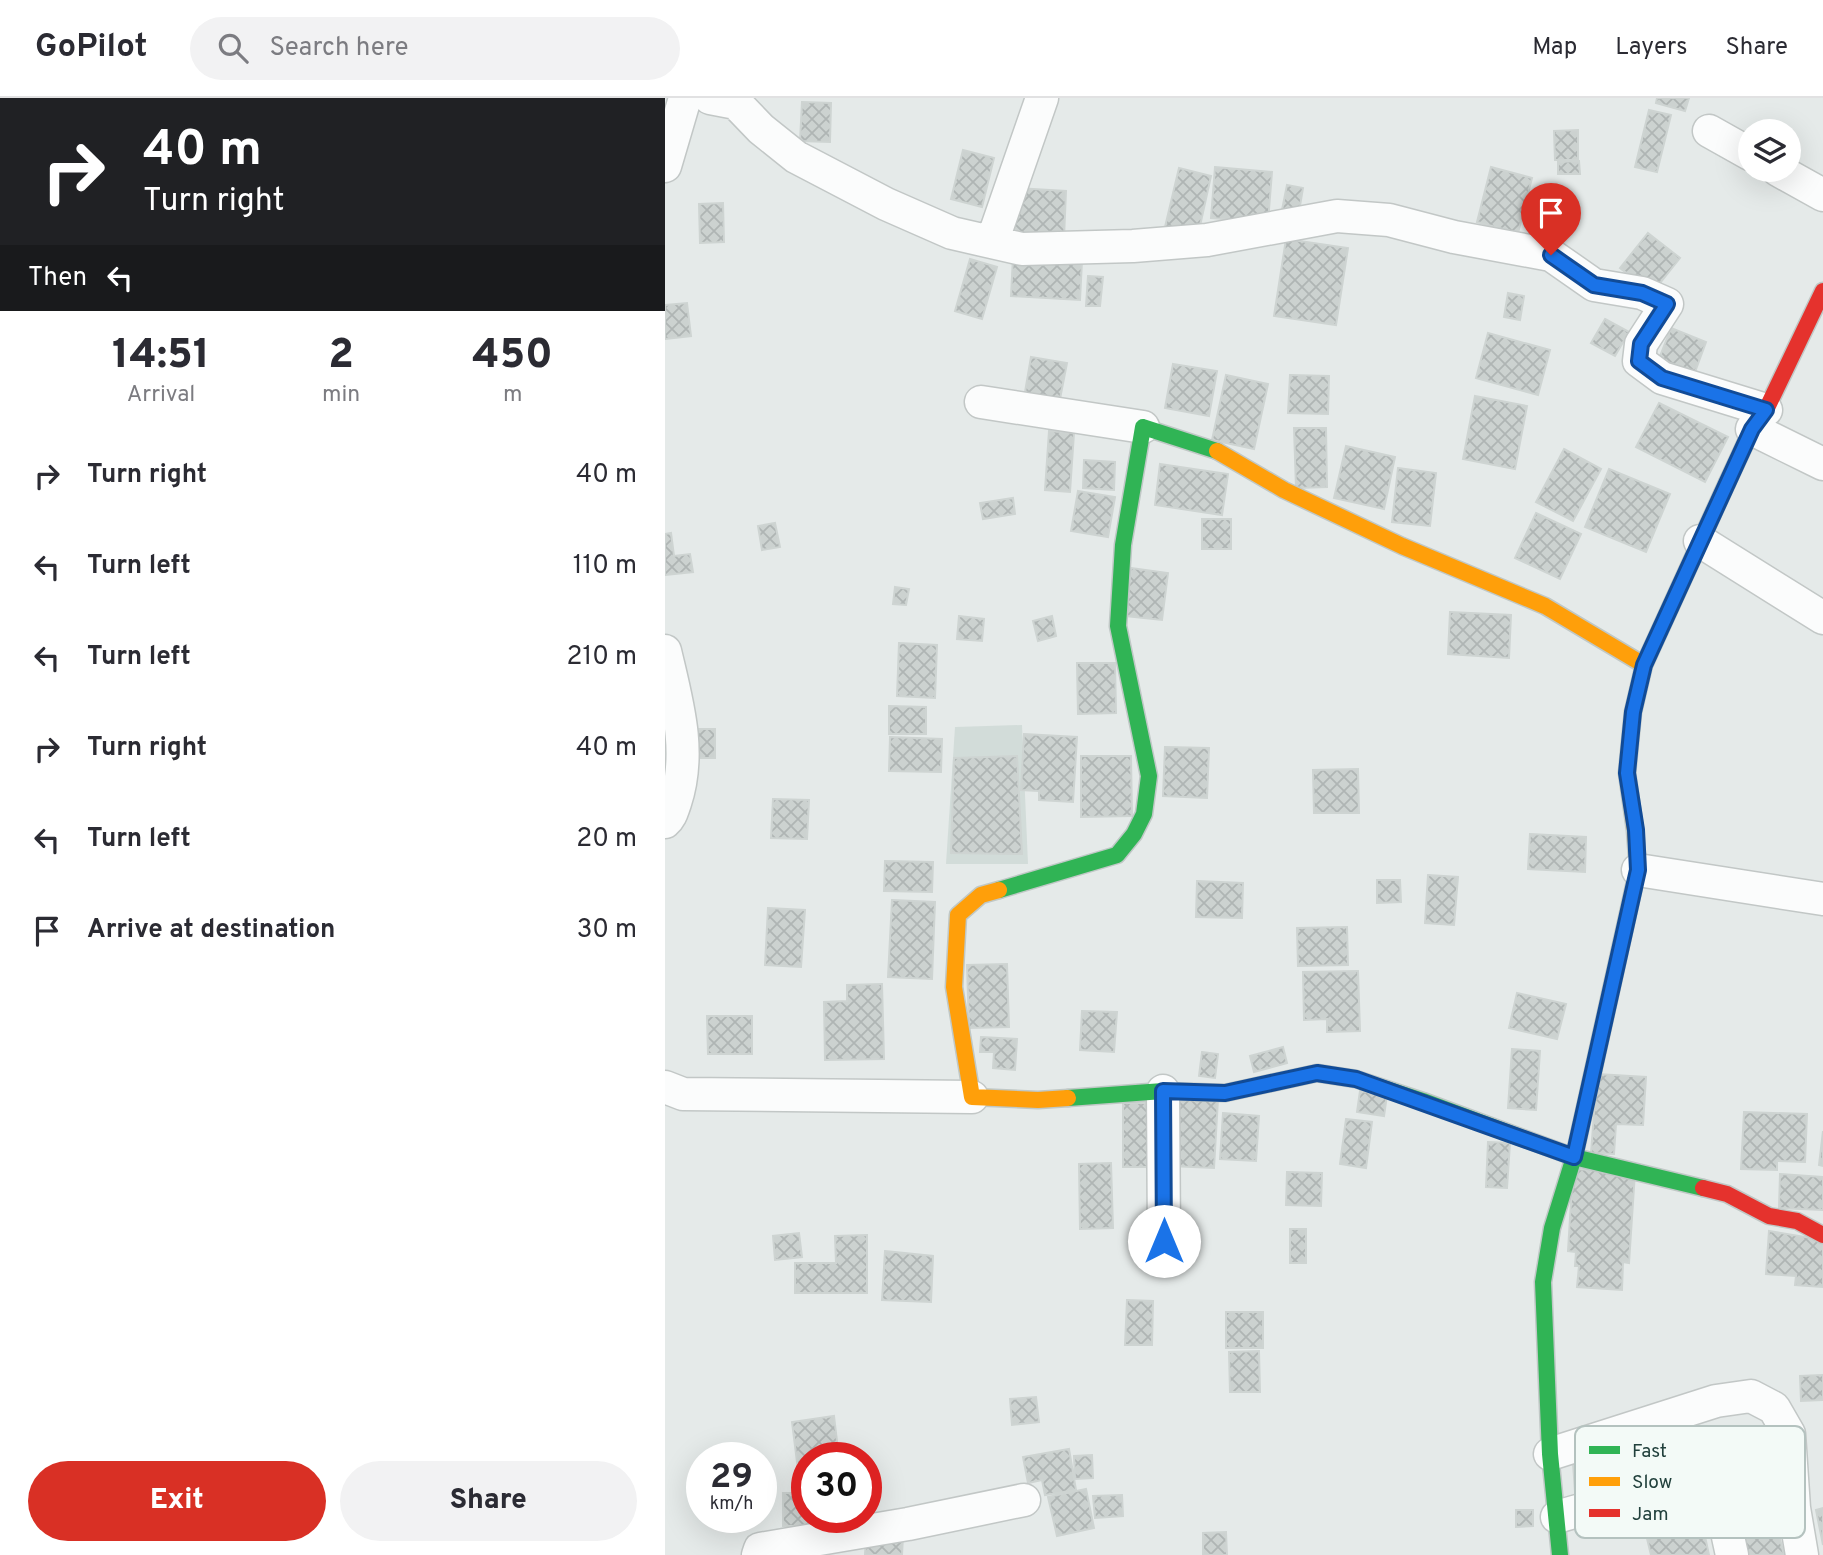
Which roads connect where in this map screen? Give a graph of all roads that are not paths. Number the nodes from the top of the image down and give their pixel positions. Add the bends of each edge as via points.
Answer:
1 (685, 98) edge
2 (710, 98) edge
3 (1042, 98) edge
4 (1709, 131) dead end
5 (1738, 147) edge
6 (665, 166) edge
7 (1800, 182) edge
8 (1823, 195) edge
9 (992, 242) junction
10 (1822, 296) edge
11 (981, 402) dead end
12 (1759, 420) junction
13 (1143, 427) junction
14 (1823, 464) edge
15 (1700, 541) junction
16 (1823, 618) edge
17 (665, 651) edge
18 (1644, 665) junction
19 (665, 822) edge
20 (1638, 870) junction
21 (1823, 899) edge
22 (665, 1087) edge
23 (1163, 1091) junction
24 (972, 1097) junction
25 (1574, 1157) junction
26 (1823, 1235) edge
27 (1164, 1241) dead end
28 (1639, 1426) edge
29 (1784, 1426) edge
30 (1575, 1446) edge
31 (1550, 1454) junction
32 (1024, 1500) dead end
33 (1575, 1512) edge
34 (1557, 1517) junction
35 (758, 1555) edge
36 (1560, 1555) edge

1 - 6 street
2 - 9 street via 736,103 796,157 885,204 952,233
3 - 9 street
4 - 5 street
7 - 8 street
9 - 12 street via 1022,249 1133,246 1207,240 1337,216 1389,220 1551,255 1594,285 1642,293 1667,304 1641,344 1639,361 1662,378
10 - 12 street
11 - 13 street
12 - 14 street
12 - 15 street
13 - 18 street via 1215,450 1402,546 1545,606
13 - 24 street via 1123,545 1118,626 1149,776 1144,814 1117,855 981,895 958,915 954,987
15 - 16 street
15 - 18 street
17 - 19 street via 682,725 681,784
18 - 20 street via 1633,712 1627,773
20 - 21 street
20 - 25 street
22 - 24 street via 683,1094
23 - 24 street via 1038,1100
23 - 25 street via 1225,1093 1317,1073 1356,1079
23 - 27 street
25 - 26 street via 1727,1194 1769,1216 1797,1221
25 - 31 street via 1552,1228 1543,1282
28 - 29 street via 1751,1396 1774,1408
30 - 31 street
31 - 34 street
32 - 35 street via 760,1549
33 - 34 street
34 - 36 street

